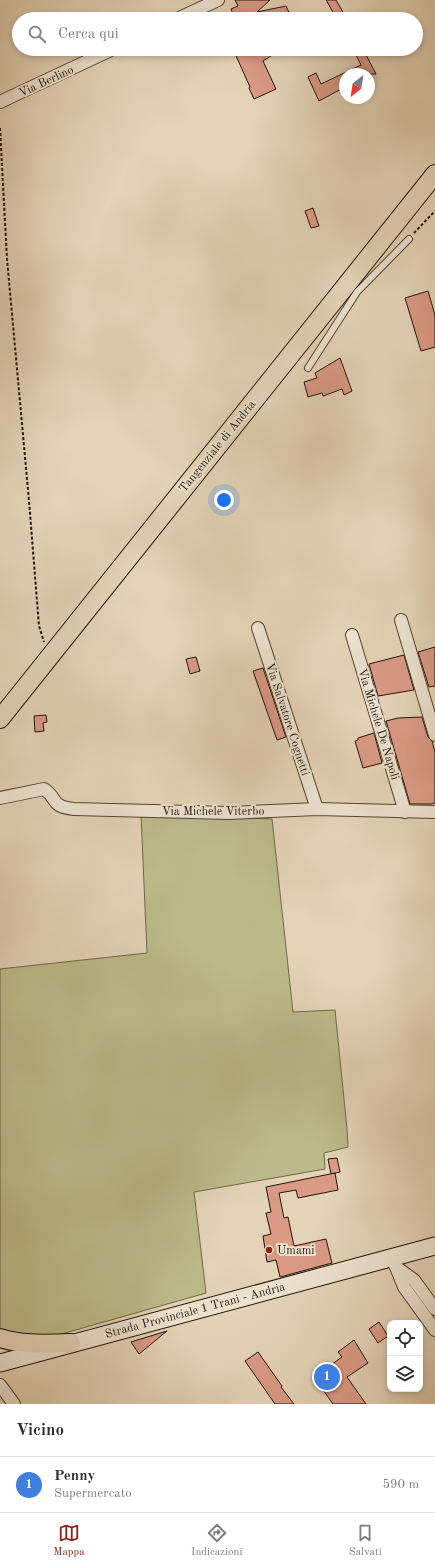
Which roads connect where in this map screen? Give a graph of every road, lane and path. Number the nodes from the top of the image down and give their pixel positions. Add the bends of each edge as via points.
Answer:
1 (218, 0) edge
2 (192, 12) edge
3 (98, 56) edge
4 (0, 102) edge
5 (0, 128) edge
6 (435, 174) edge
7 (435, 211) edge
8 (409, 238) joint
9 (350, 290) junction
10 (308, 368) dead end
11 (401, 620) dead end
12 (258, 628) dead end
13 (352, 636) dead end
14 (49, 656) junction
15 (0, 719) edge
16 (435, 735) edge
17 (0, 798) edge
18 (317, 809) junction
19 (405, 812) junction
20 (435, 812) edge
21 (435, 1246) edge
22 (393, 1262) junction
23 (435, 1309) edge
24 (435, 1330) edge
25 (0, 1338) edge
26 (71, 1343) junction
27 (0, 1363) edge
28 (0, 1384) edge
29 (14, 1404) edge

1 - 2 street
3 - 4 street, Via Berlino
5 - 14 path via 7,259 39,626
6 - 9 main road, Tangenziale di Andria
7 - 8 path
8 - 9 lane
9 - 10 lane
9 - 14 main road, Tangenziale di Andria
11 - 16 street
12 - 18 street, Via Salvatore Cognetti
13 - 19 street, Via Michele De Napoli
14 - 15 main road, Tangenziale di Andria
17 - 18 street, Via Michele Viterbo via 44,789 61,808 74,809 229,813
18 - 19 street, Via Michele Viterbo
19 - 20 street, Via Michele Viterbo
21 - 22 main road, Strada Provinciale 1 Trani - Andria
22 - 23 street via 414,1280
22 - 24 street via 404,1287
22 - 26 main road, Strada Provinciale 1 Trani - Andria
25 - 26 main road via 34,1344
26 - 27 main road, Strada Provinciale 1 Trani - Andria
28 - 29 street

